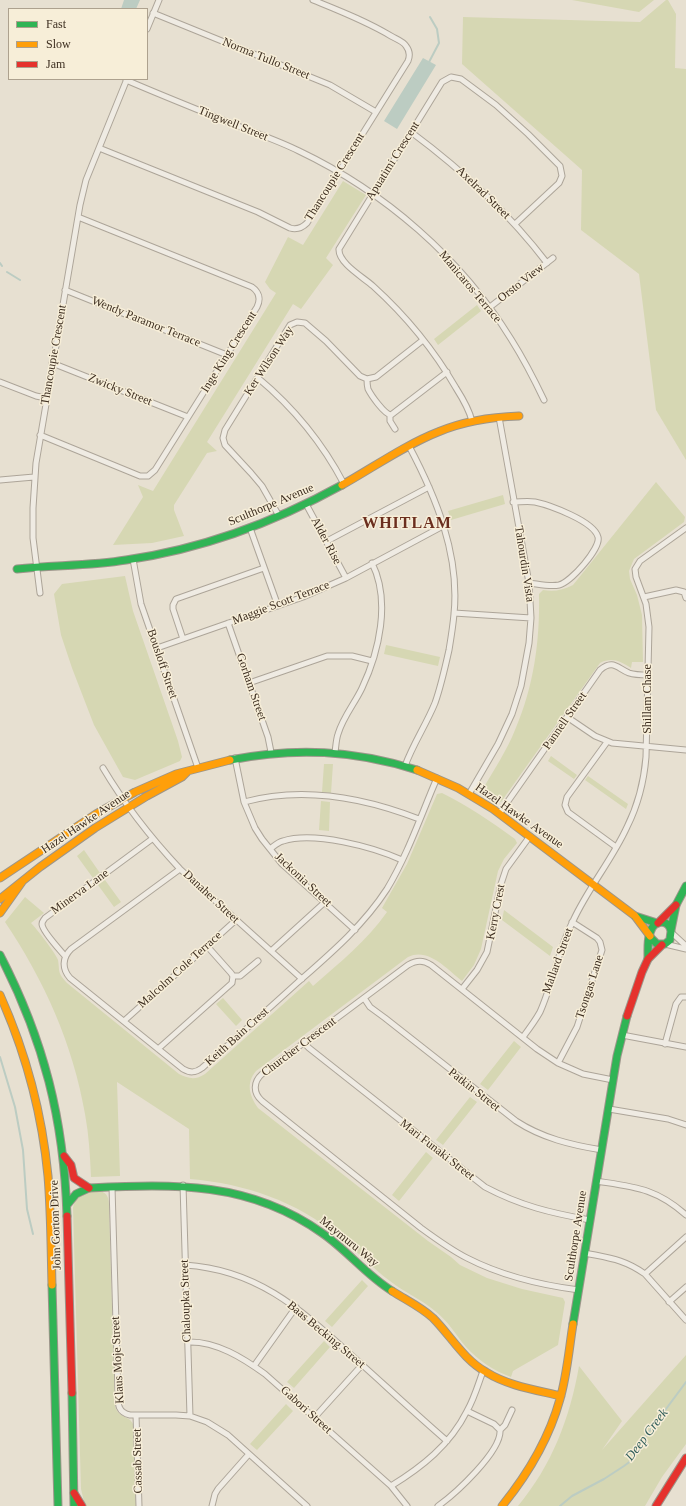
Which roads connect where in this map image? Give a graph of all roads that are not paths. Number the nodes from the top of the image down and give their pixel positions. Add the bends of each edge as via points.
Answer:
1 (158, 0) edge
2 (313, 0) edge
3 (153, 13) junction
4 (148, 26) edge
5 (126, 80) edge
6 (376, 112) junction
7 (411, 132) junction
8 (99, 148) junction
9 (338, 172) junction
10 (373, 194) junction
11 (78, 217) junction
12 (515, 224) junction
13 (553, 258) dead end
14 (547, 263) junction
15 (65, 290) junction
16 (490, 308) junction
17 (423, 340) junction
18 (227, 355) junction
19 (52, 363) junction
20 (447, 372) junction
21 (258, 378) junction
22 (367, 379) junction
23 (0, 382) edge
24 (46, 398) junction
25 (544, 400) dead end
26 (390, 415) junction
27 (519, 416) dead end
28 (188, 417) junction
29 (498, 417) junction
30 (472, 421) junction
31 (395, 429) dead end
32 (40, 435) junction
33 (409, 446) junction
34 (34, 477) junction
35 (0, 480) edge
36 (344, 484) junction
37 (429, 487) junction
38 (513, 502) junction
39 (306, 504) junction
40 (279, 516) junction
41 (444, 526) junction
42 (250, 528) junction
43 (686, 528) edge
44 (327, 541) junction
45 (133, 559) junction
46 (372, 563) junction
47 (37, 566) junction
48 (264, 568) junction
49 (17, 569) dead end
50 (346, 578) junction
51 (529, 583) junction
52 (40, 593) dead end
53 (644, 597) junction
54 (686, 598) edge
55 (278, 606) junction
56 (454, 613) junction
57 (531, 618) junction
58 (228, 623) junction
59 (183, 639) junction
60 (157, 648) junction
61 (372, 661) junction
62 (648, 675) junction
63 (249, 683) junction
64 (567, 717) junction
65 (607, 742) junction
66 (647, 747) junction
67 (686, 750) edge
68 (271, 752) junction
69 (336, 752) junction
70 (235, 758) junction
71 (405, 766) junction
72 (103, 768) dead end
73 (198, 768) junction
74 (188, 771) junction
75 (437, 778) junction
76 (469, 794) junction
77 (122, 798) junction
78 (244, 802) junction
79 (128, 807) junction
80 (499, 814) junction
81 (420, 819) junction
82 (530, 836) junction
83 (152, 839) junction
84 (616, 847) junction
85 (270, 849) junction
86 (402, 860) junction
87 (180, 869) junction
88 (0, 878) edge
89 (22, 882) junction
90 (593, 884) junction
91 (686, 886) edge
92 (0, 899) edge
93 (325, 902) junction
94 (676, 905) junction
95 (0, 913) edge
96 (635, 916) junction
97 (236, 920) junction
98 (572, 922) junction
99 (658, 923) junction
100 (355, 930) junction
101 (672, 931) junction
102 (650, 937) junction
103 (663, 944) junction
104 (207, 946) junction
105 (686, 946) edge
106 (686, 949) edge
107 (271, 951) junction
108 (0, 955) edge
109 (65, 956) junction
110 (648, 959) junction
111 (258, 961) dead end
112 (233, 976) junction
113 (302, 979) junction
114 (462, 989) junction
115 (0, 995) edge
116 (686, 997) edge
117 (364, 998) junction
118 (124, 1021) junction
119 (622, 1035) junction
120 (523, 1037) junction
121 (304, 1043) junction
122 (665, 1044) junction
123 (686, 1047) edge
124 (158, 1049) junction
125 (558, 1063) junction
126 (613, 1080) junction
127 (609, 1109) junction
128 (686, 1125) edge
129 (602, 1150) junction
130 (64, 1156) junction
131 (596, 1181) junction
132 (183, 1185) junction
133 (112, 1187) junction
134 (89, 1188) junction
135 (67, 1205) junction
136 (686, 1215) edge
137 (590, 1220) junction
138 (686, 1237) edge
139 (585, 1253) junction
140 (185, 1265) junction
141 (645, 1274) junction
142 (686, 1287) edge
143 (579, 1290) junction
144 (669, 1302) junction
145 (296, 1307) junction
146 (686, 1320) edge
147 (188, 1342) junction
148 (362, 1365) junction
149 (254, 1366) junction
150 (483, 1371) junction
151 (561, 1396) junction
152 (512, 1410) dead end
153 (467, 1411) junction
154 (136, 1415) junction
155 (190, 1416) junction
156 (314, 1418) junction
157 (500, 1430) junction
158 (447, 1441) junction
159 (249, 1454) junction
160 (686, 1458) edge
161 (391, 1486) junction
162 (74, 1493) junction
163 (303, 1505) edge
164 (58, 1506) edge
165 (74, 1506) edge
166 (82, 1506) edge
167 (139, 1506) edge
168 (212, 1506) edge
169 (407, 1506) edge
170 (438, 1506) edge
171 (502, 1506) edge
172 (656, 1506) edge

1 - 3 street
2 - 6 street, Thancoupie Crescent via 361,20 407,47 408,61
3 - 4 street
3 - 6 street, Norma Tullo Street via 330,85
5 - 8 street, Thancoupie Crescent
5 - 9 street, Tingwell Street via 292,148
6 - 9 street, Thancoupie Crescent
7 - 10 street, Apuatimi Crescent
7 - 12 street, Axelrad Street via 454,165
7 - 12 street, Apuatimi Crescent via 447,78 460,78 496,105 528,134 562,171 559,183
8 - 9 street, Thancoupie Crescent via 258,212 293,229 305,225
8 - 11 street, Thancoupie Crescent via 86,180
9 - 10 street, Tingwell Street
10 - 16 street, Manicaros Terrace via 436,246
10 - 17 street, Apuatimi Crescent via 341,244 339,255 399,312
11 - 15 street, Thancoupie Crescent
11 - 18 street, Inge King Crescent via 255,289 259,296 258,304
12 - 14 street, Axelrad Street
13 - 14 street, Orsto View
14 - 16 street, Orsto View
15 - 18 street, Wendy Paramor Terrace
15 - 19 street, Thancoupie Crescent
16 - 25 street, Manicaros Terrace via 511,338
17 - 20 street, Apuatimi Crescent
17 - 22 street via 377,376
18 - 28 street, Inge King Crescent
19 - 24 street, Thancoupie Crescent
19 - 28 street, Zwicky Street
20 - 26 street
20 - 30 street, Apuatimi Crescent
21 - 22 street, Ker Wilson Way via 290,325 300,322 305,323 360,376
21 - 36 street via 298,415 331,460
21 - 40 street, Ker Wilson Way via 224,431 223,439 226,447 262,486
22 - 26 street via 369,390 385,413
23 - 24 street
24 - 32 street, Thancoupie Crescent
26 - 31 street via 390,421
27 - 29 street, Sculthorpe Avenue
28 - 32 street, Inge King Crescent via 155,470 146,476 140,476
29 - 30 street, Sculthorpe Avenue
29 - 38 street, Tahourdin Vista
30 - 33 street, Sculthorpe Avenue via 436,433
32 - 34 street, Thancoupie Crescent
33 - 36 street, Sculthorpe Avenue
33 - 37 street
34 - 35 street
34 - 47 street, Thancoupie Crescent via 34,538
36 - 39 street, Sculthorpe Avenue
37 - 41 street
37 - 44 street
38 - 51 street, Tahourdin Vista
38 - 51 street via 535,502 567,513 594,530 598,538 597,547 565,583 554,586
39 - 40 street, Sculthorpe Avenue
39 - 44 street, Alder Rise
40 - 42 street, Sculthorpe Avenue
41 - 46 street, Maggie Scott Terrace
41 - 56 street via 452,569
42 - 45 street, Sculthorpe Avenue via 192,546
42 - 48 street
43 - 53 street, Shillam Chase via 637,565 635,573
44 - 50 street, Alder Rise
45 - 47 street, Sculthorpe Avenue via 106,563
45 - 60 street, Bousloff Street via 142,604
46 - 50 street, Maggie Scott Terrace
46 - 61 street via 379,579 381,600
47 - 49 street, Sculthorpe Avenue
47 - 52 street, Thancoupie Crescent
48 - 55 street
48 - 59 street via 176,599 173,609
50 - 55 street, Maggie Scott Terrace
51 - 57 street, Tahourdin Vista
53 - 54 street via 676,590 684,592
53 - 62 street, Shillam Chase via 648,627
55 - 58 street, Maggie Scott Terrace
56 - 57 street
56 - 71 street via 447,660 437,695
57 - 76 street, Tahourdin Vista via 526,664 517,701 498,744
58 - 59 street, Maggie Scott Terrace
58 - 63 street, Gorham Street
59 - 60 street, Maggie Scott Terrace
60 - 73 street, Bousloff Street
61 - 63 street via 352,656 327,656
61 - 69 street via 362,688 340,727
62 - 64 street, Pannell Street via 631,673 616,665 605,666
62 - 66 street, Shillam Chase
63 - 68 street, Gorham Street
64 - 65 street
64 - 80 street, Pannell Street
65 - 66 street
65 - 84 street via 567,797 565,805 568,812
66 - 67 street
66 - 84 street, Shillam Chase via 645,770 638,797 627,827
68 - 69 street, Hazel Hawke Avenue
68 - 70 street, Hazel Hawke Avenue
69 - 71 street, Hazel Hawke Avenue via 366,756
70 - 73 street, Hazel Hawke Avenue
70 - 78 street, Jackonia Street
71 - 75 street, Hazel Hawke Avenue
72 - 77 street, Danaher Street
73 - 74 street, Hazel Hawke Avenue
74 - 77 street, Hazel Hawke Avenue
74 - 79 street, Hazel Hawke Avenue
75 - 76 street, Hazel Hawke Avenue
75 - 81 street, Keith Bain Crest
76 - 80 street, Hazel Hawke Avenue
77 - 79 street, Danaher Street
77 - 88 street, Hazel Hawke Avenue
78 - 81 street via 284,796 334,797 380,806
78 - 85 street, Jackonia Street via 256,828
79 - 83 street, Danaher Street
79 - 89 street, Hazel Hawke Avenue via 45,863
80 - 82 street, Hazel Hawke Avenue
81 - 86 street, Keith Bain Crest
82 - 90 street, Hazel Hawke Avenue
82 - 114 street, Kerry Crest via 506,869 500,884 487,952
83 - 87 street, Danaher Street
83 - 109 street, Minerva Lane via 42,922 43,928
84 - 90 street, Shillam Chase
85 - 86 street via 289,840 331,840 365,847
85 - 93 street, Jackonia Street via 282,864
86 - 100 street, Keith Bain Crest via 387,889
87 - 97 street, Danaher Street
87 - 109 street
89 - 92 street, Hazel Hawke Avenue
89 - 95 street
90 - 96 street, Hazel Hawke Avenue
90 - 98 street, Mallard Street
91 - 94 street
93 - 100 street, Jackonia Street
93 - 107 street
94 - 99 street
94 - 101 street
96 - 99 street, Hazel Hawke Avenue
96 - 102 street, Hazel Hawke Avenue
97 - 104 street, Malcolm Cole Terrace
97 - 107 street, Danaher Street
98 - 120 street, Mallard Street via 539,1013
98 - 125 street, Tsongas Lane via 597,938 602,950 577,1027
99 - 101 street via 665,923
99 - 102 street via 652,927
100 - 113 street, Keith Bain Crest
101 - 103 street via 670,940
101 - 105 street
102 - 103 street via 655,943
102 - 110 street, Sculthorpe Avenue
103 - 106 street
103 - 110 street, Sculthorpe Avenue
104 - 112 street
104 - 118 street, Malcolm Cole Terrace
107 - 113 street, Danaher Street
108 - 130 street, John Gorton Drive via 23,1002 38,1043 52,1090
109 - 118 street, Keith Bain Crest via 64,969 68,976
110 - 119 street, Sculthorpe Avenue
111 - 112 street via 240,976
112 - 124 street via 230,986
113 - 124 street, Keith Bain Crest via 198,1071 187,1072
114 - 117 street, Churcher Crescent via 427,962 417,961 408,964
114 - 120 street, Churcher Crescent
115 - 164 street, John Gorton Drive via 10,1015 33,1086 47,1163
116 - 122 street via 681,997 676,1004
117 - 121 street, Churcher Crescent
117 - 129 street, Patkin Street via 370,1007 516,1122 548,1138
118 - 124 street, Keith Bain Crest
119 - 122 street
119 - 126 street, Sculthorpe Avenue
120 - 125 street, Churcher Crescent
121 - 137 street, Mari Funaki Street via 485,1187 536,1209
121 - 143 street, Churcher Crescent via 259,1077 255,1088 262,1101 421,1228 457,1252 488,1268 511,1276
122 - 123 street
125 - 126 street, Churcher Crescent via 584,1074
126 - 127 street, Sculthorpe Avenue
127 - 128 street via 668,1119
127 - 129 street, Sculthorpe Avenue
129 - 131 street, Sculthorpe Avenue
130 - 134 street via 70,1164 74,1178
130 - 135 street, John Gorton Drive
131 - 136 street via 655,1193
131 - 137 street, Sculthorpe Avenue
132 - 133 street, Maymuru Way
132 - 140 street, Chaloupka Street
132 - 150 street, Maymuru Way via 226,1190 248,1196 281,1208 308,1223 331,1239 384,1286 428,1314 464,1355
133 - 134 street, Maymuru Way
133 - 154 street, Klaus Moje Street via 118,1405 124,1413
134 - 135 street via 74,1194
135 - 162 street, John Gorton Drive
137 - 139 street, Sculthorpe Avenue
138 - 141 street
139 - 141 street via 622,1261
139 - 143 street, Sculthorpe Avenue
140 - 145 street, Baas Becking Street via 240,1277 268,1289
140 - 147 street, Chaloupka Street
141 - 144 street
142 - 144 street
143 - 151 street, Sculthorpe Avenue
144 - 146 street
145 - 148 street, Baas Becking Street
145 - 149 street
147 - 149 street, Gabori Street via 218,1347
147 - 155 street, Chaloupka Street
148 - 156 street
148 - 158 street, Baas Becking Street
149 - 156 street, Gabori Street
150 - 151 street, Maymuru Way via 509,1383
150 - 153 street
151 - 171 street, Sculthorpe Avenue via 555,1417 537,1457 521,1483
152 - 157 street via 506,1425
153 - 157 street via 494,1424
153 - 158 street
154 - 155 street, Klaus Moje Street
154 - 167 street, Cassab Street
155 - 159 street, Klaus Moje Street via 216,1427
156 - 161 street, Gabori Street
157 - 170 street via 500,1437 477,1471
158 - 161 street via 425,1463
159 - 163 street, Klaus Moje Street
159 - 168 street via 218,1489
160 - 172 street
161 - 169 street, Gabori Street
162 - 165 street, John Gorton Drive
162 - 166 street

